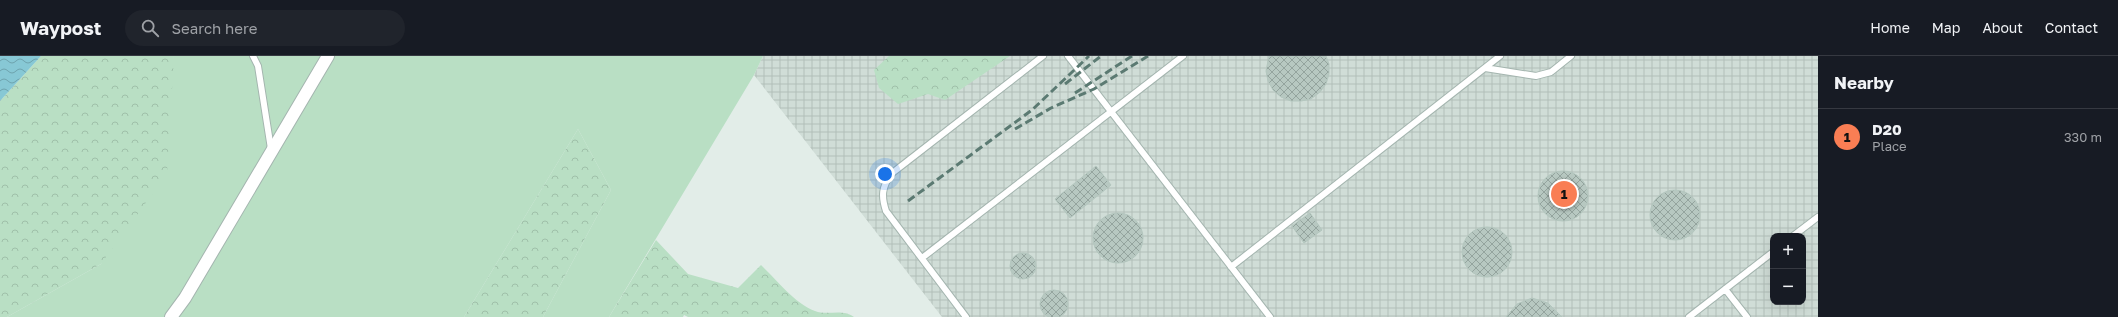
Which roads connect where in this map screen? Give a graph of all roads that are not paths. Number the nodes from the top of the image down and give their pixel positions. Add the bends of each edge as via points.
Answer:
1 (252, 56) edge
2 (328, 56) edge
3 (1042, 56) edge
4 (1068, 56) edge
5 (1183, 56) edge
6 (1500, 56) edge
7 (1571, 56) edge
8 (1485, 68) junction
9 (1111, 112) junction
10 (271, 151) junction
11 (1818, 217) edge
12 (1797, 233) edge
13 (1770, 254) edge
14 (922, 258) junction
15 (1231, 267) junction
16 (1725, 289) junction
17 (171, 317) edge
18 (966, 317) edge
19 (1270, 317) edge
20 (1689, 317) edge
21 (1747, 317) edge

1 - 10 lane via 258,66
2 - 10 street
3 - 14 lane via 891,174 883,185 882,198 886,211
4 - 9 lane
5 - 9 lane
6 - 8 lane
7 - 8 lane via 1551,72 1536,76
8 - 15 lane
9 - 14 lane
9 - 15 lane
10 - 17 street via 185,298
11 - 12 lane
13 - 16 lane
14 - 18 lane
15 - 19 lane
16 - 20 lane
16 - 21 lane

